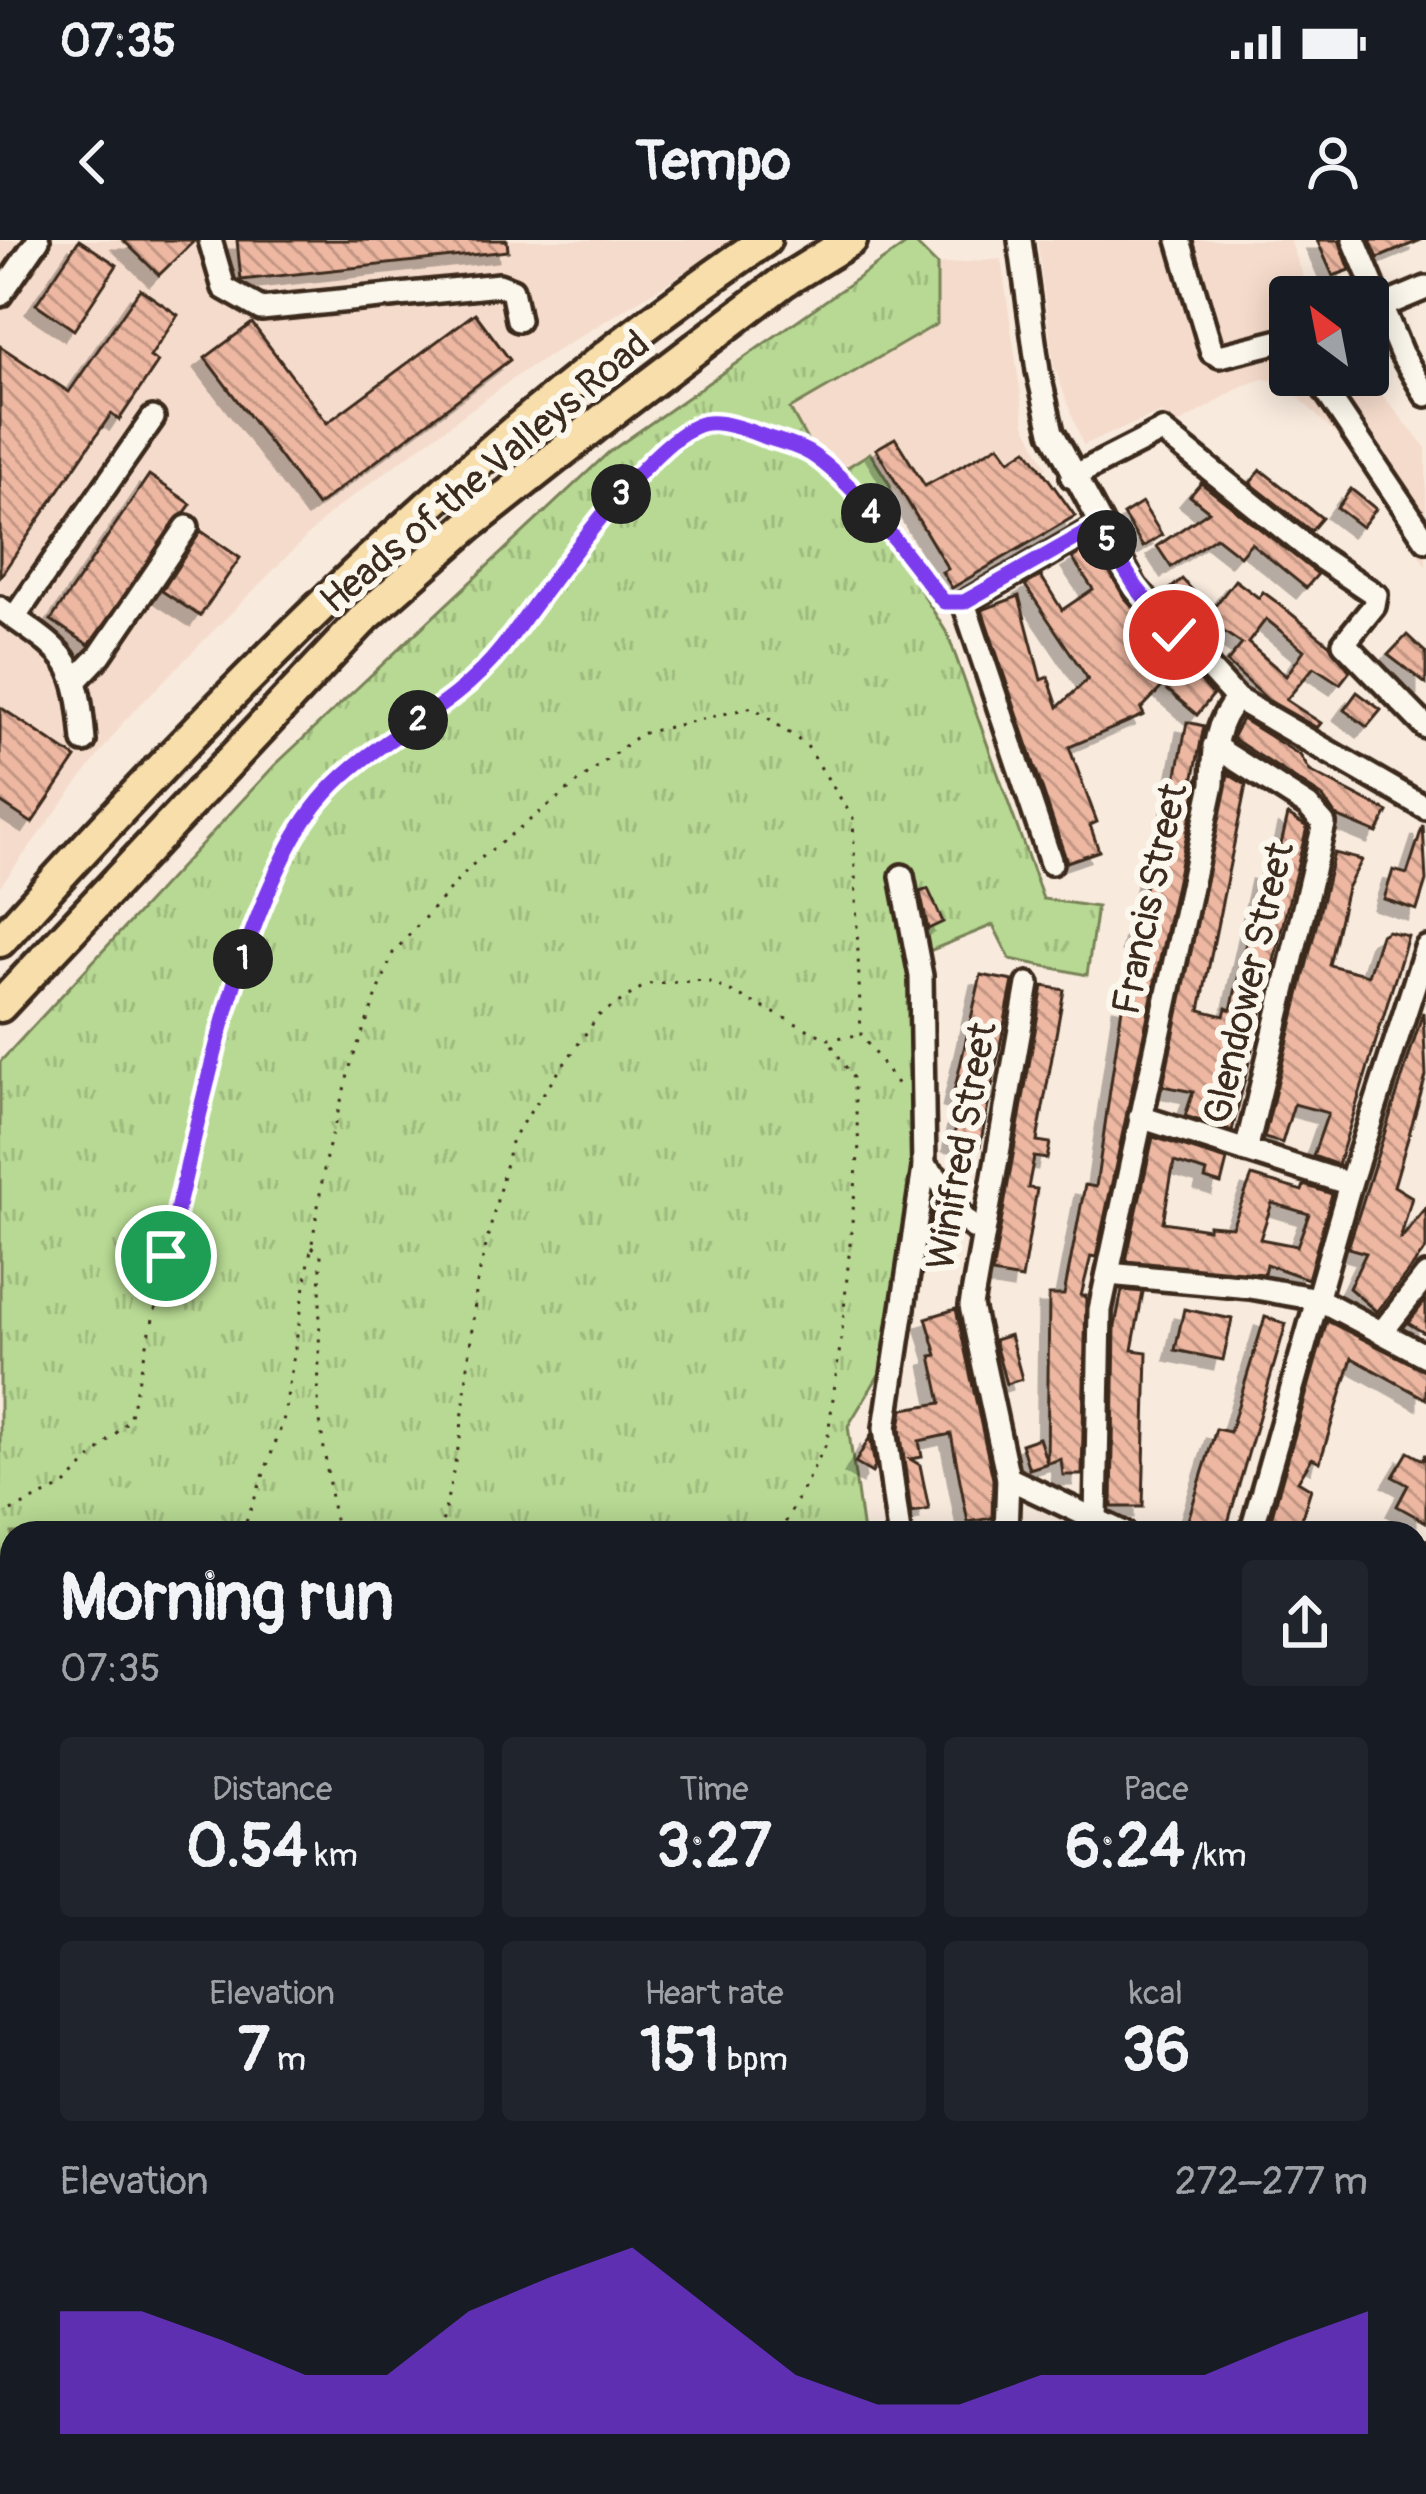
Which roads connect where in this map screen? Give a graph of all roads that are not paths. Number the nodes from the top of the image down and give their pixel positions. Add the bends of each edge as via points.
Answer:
1 (38, 240) edge
2 (211, 240) edge
3 (765, 240) edge
4 (851, 240) edge
5 (1020, 240) edge
6 (1180, 240) edge
7 (1354, 240) edge
8 (1370, 276) edge
9 (1426, 288) edge
10 (0, 295) edge
11 (1389, 303) edge
12 (1389, 318) edge
13 (518, 320) dead end
14 (1269, 344) edge
15 (1424, 388) edge
16 (1329, 396) edge
17 (153, 418) dead end
18 (1072, 477) junction
19 (1098, 526) junction
20 (187, 527) dead end
21 (1426, 540) edge
22 (7, 613) edge
23 (79, 677) junction
24 (1237, 699) junction
25 (1426, 727) edge
26 (84, 740) dead end
27 (1214, 746) junction
28 (1426, 808) edge
29 (1051, 862) dead end
30 (902, 876) dead end
31 (0, 941) edge
32 (1426, 948) edge
33 (1028, 984) dead end
34 (1419, 995) edge
35 (0, 1006) edge
36 (1140, 1117) junction
37 (1246, 1151) junction
38 (924, 1168) junction
39 (1350, 1184) junction
40 (983, 1232) junction
41 (1108, 1274) junction
42 (1426, 1276) edge
43 (1318, 1299) junction
44 (1382, 1332) junction
45 (1426, 1356) edge
46 (1008, 1478) junction
47 (1096, 1520) joint
48 (897, 1521) edge
49 (1006, 1521) edge
50 (1254, 1521) edge

1 - 10 street
2 - 13 street via 224,288 262,309 499,285 512,290
3 - 31 highway, Heads of the Valleys Road via 580,377 385,542 158,766
4 - 35 highway, Heads of the Valleys Road via 611,412 365,617
5 - 18 street via 1046,410
6 - 14 street via 1212,352
7 - 8 street
9 - 11 street
12 - 15 street
16 - 21 street
17 - 22 street
18 - 19 street
18 - 25 street via 1162,431 1376,596 1344,643
19 - 24 street via 1136,587
19 - 29 street via 964,602
20 - 23 street
22 - 23 street
23 - 26 street
24 - 27 street, Francis Street
24 - 28 street
27 - 36 street, Francis Street via 1213,784
27 - 37 street, Glendower Street via 1324,824
30 - 38 street via 921,976
32 - 34 street
33 - 40 street, Winifred Street
34 - 39 street
36 - 37 street
36 - 41 street, Francis Street
37 - 39 street
38 - 40 street via 969,1228
38 - 48 street via 885,1428
39 - 43 street
40 - 46 street, Winifred Street via 971,1306
41 - 43 street
41 - 47 street, Francis Street via 1100,1310
42 - 44 street
43 - 44 street
43 - 50 street
44 - 45 street
46 - 47 street
46 - 49 street, Winifred Street

